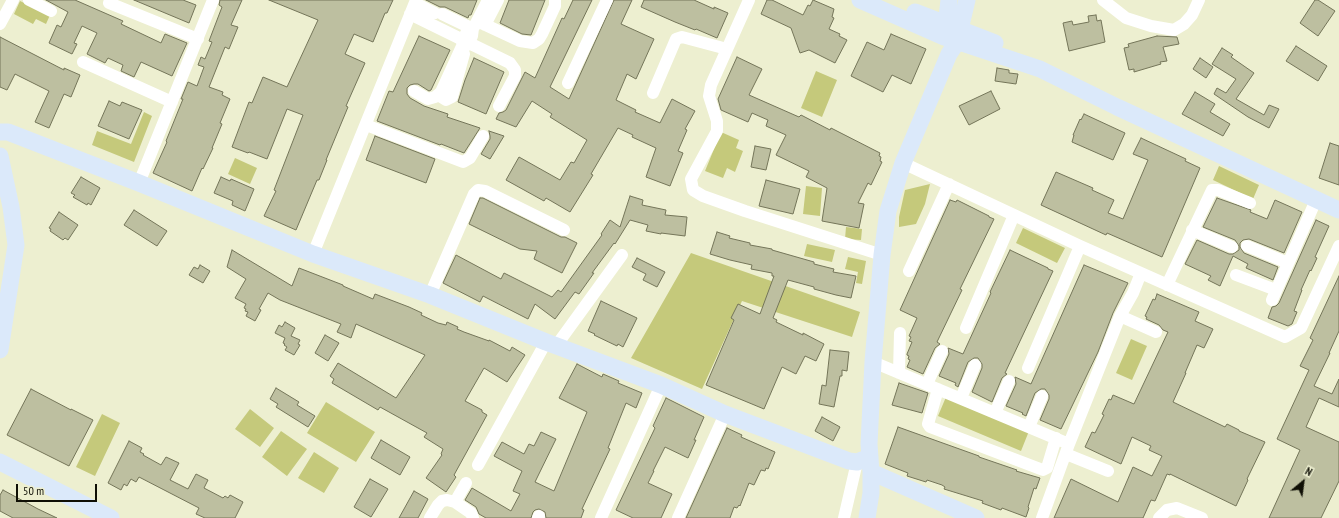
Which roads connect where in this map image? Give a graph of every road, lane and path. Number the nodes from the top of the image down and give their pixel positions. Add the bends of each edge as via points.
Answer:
1 (13, 0) edge
2 (29, 0) edge
3 (213, 0) edge
4 (488, 0) edge
5 (498, 0) edge
6 (555, 0) edge
7 (607, 0) edge
8 (749, 0) edge
9 (860, 0) edge
10 (885, 0) edge
11 (950, 0) edge
12 (967, 0) edge
13 (1103, 0) edge
14 (1199, 0) edge
15 (415, 1) edge
16 (109, 3) dead end
17 (51, 12) dead end
18 (410, 14) junction
19 (0, 24) edge
20 (476, 26) junction
21 (951, 38) junction
22 (198, 39) junction
23 (465, 43) junction
24 (727, 49) junction
25 (83, 62) dead end
26 (568, 82) dead end
27 (414, 91) dead end
28 (652, 93) dead end
29 (172, 102) junction
30 (500, 106) dead end
31 (366, 125) junction
32 (0, 132) edge
33 (483, 136) dead end
34 (0, 156) edge
35 (903, 163) junction
36 (139, 183) junction
37 (949, 184) junction
38 (1316, 200) junction
39 (1339, 200) edge
40 (1250, 204) dead end
41 (1339, 210) edge
42 (1014, 215) junction
43 (564, 230) dead end
44 (1192, 230) junction
45 (1080, 246) junction
46 (1247, 246) dead end
47 (1339, 246) edge
48 (1232, 247) dead end
49 (313, 254) junction
50 (622, 255) dead end
51 (882, 255) junction
52 (1288, 263) junction
53 (909, 271) dead end
54 (1142, 274) junction
55 (1236, 275) dead end
56 (1167, 285) junction
57 (430, 295) junction
58 (1120, 316) junction
59 (966, 328) dead end
60 (1156, 332) dead end
61 (900, 334) dead end
62 (551, 344) junction
63 (0, 350) edge
64 (942, 351) dead end
65 (873, 362) junction
66 (975, 365) dead end
67 (1028, 368) dead end
68 (899, 373) junction
69 (1009, 381) dead end
70 (661, 385) junction
71 (933, 386) junction
72 (1042, 396) dead end
73 (961, 398) junction
74 (995, 413) junction
75 (725, 414) junction
76 (1029, 427) junction
77 (1056, 438) junction
78 (1067, 449) junction
79 (0, 462) edge
80 (866, 464) junction
81 (478, 465) dead end
82 (1108, 471) dead end
83 (466, 483) dead end
84 (871, 493) junction
85 (455, 502) junction
86 (111, 518) edge
87 (430, 518) edge
88 (473, 518) edge
89 (601, 518) edge
90 (678, 518) edge
91 (844, 518) edge
92 (867, 518) edge
93 (877, 518) edge
94 (976, 518) edge
95 (1042, 518) edge
96 (1159, 518) edge
97 (1202, 518) edge

1 - 19 street
2 - 17 street
3 - 22 street
4 - 20 street
5 - 20 street
6 - 20 street via 555,6 542,34 534,43
7 - 26 street
8 - 24 street
9 - 21 street
10 - 21 street
11 - 21 street
12 - 21 street
13 - 14 street via 1126,18 1174,30 1192,16
15 - 18 street
15 - 20 street via 439,14
16 - 22 street
18 - 23 street
18 - 31 street
20 - 23 street
21 - 35 street
21 - 38 street via 1040,69
21 - 39 street via 1059,66
22 - 29 street
23 - 27 street via 441,92 435,98 428,99
23 - 30 street via 510,63 515,70 515,76
24 - 28 street via 682,37 676,39
24 - 51 street via 711,85 709,96 717,121 717,131 691,179 693,190 745,211
25 - 29 street
29 - 36 street
31 - 33 street via 463,162 470,158
31 - 49 street
32 - 36 street via 8,132
34 - 63 street via 16,245
35 - 37 street
35 - 51 street via 888,211
36 - 49 street
37 - 42 street
37 - 53 street
38 - 41 street
38 - 52 street
40 - 44 street via 1218,190 1212,190
42 - 45 street
42 - 59 street
43 - 57 street via 490,193 478,190
44 - 48 street
44 - 56 street
45 - 54 street
45 - 67 street
46 - 52 street
47 - 56 street via 1301,328 1285,337
49 - 57 street
50 - 62 street
51 - 65 street
52 - 55 street via 1274,295
54 - 56 street
54 - 58 street
57 - 62 street
58 - 60 street
58 - 78 street
61 - 68 street
62 - 70 street
62 - 81 street
64 - 71 street
65 - 68 street
65 - 80 street
66 - 73 street
68 - 71 street
69 - 74 street
70 - 75 street
70 - 89 street
71 - 73 street
71 - 77 street via 928,424 930,427 1043,470 1046,468
72 - 76 street
73 - 74 street
74 - 76 street
75 - 80 street via 849,461
75 - 90 street
76 - 77 street
77 - 78 street
78 - 82 street
78 - 95 street
79 - 86 street
80 - 84 street
80 - 91 street
80 - 94 street
83 - 85 street
84 - 92 street
84 - 93 street
85 - 87 street via 442,501
85 - 88 street via 471,513
96 - 97 street via 1167,510 1177,508

